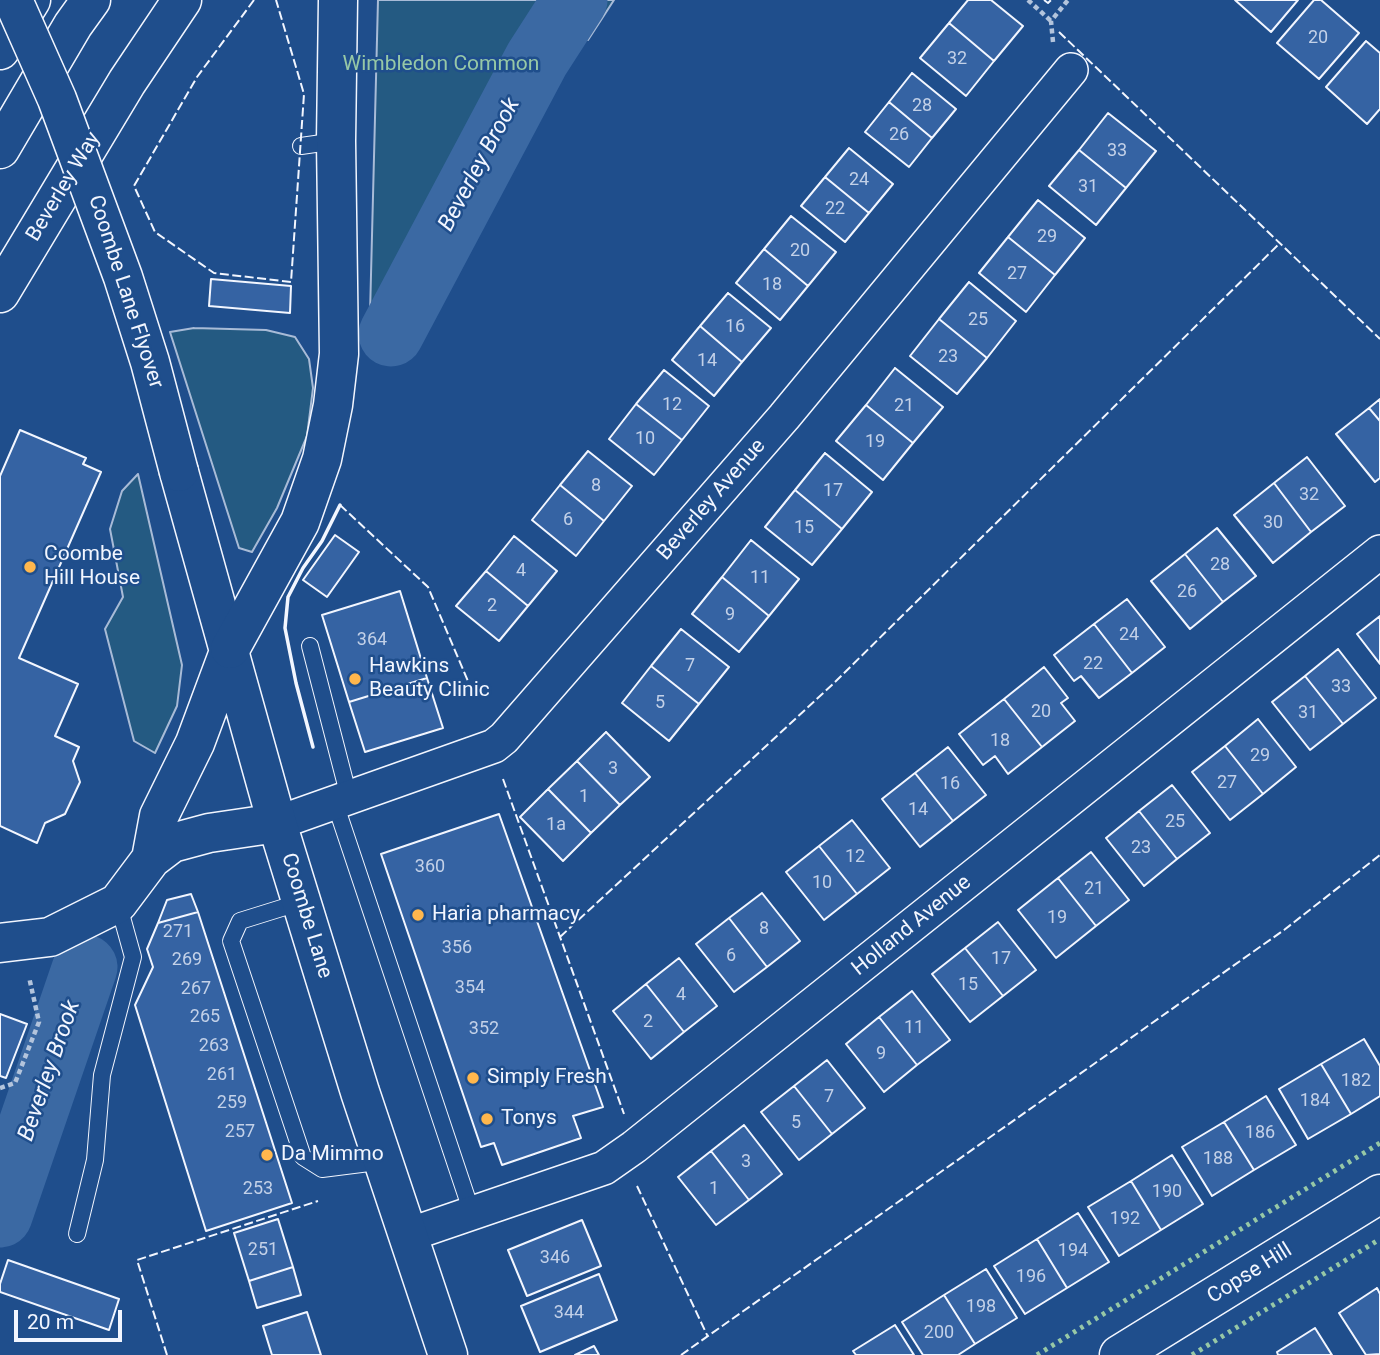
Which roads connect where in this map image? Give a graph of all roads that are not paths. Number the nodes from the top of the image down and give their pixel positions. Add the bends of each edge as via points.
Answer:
1 (13, 0) edge
2 (22, 0) edge
3 (31, 0) edge
4 (91, 0) edge
5 (182, 0) edge
6 (338, 0) edge
7 (0, 26) edge
8 (0, 50) edge
9 (1061, 60) road end
10 (0, 149) edge
11 (0, 293) edge
12 (179, 472) joint
13 (1380, 552) edge
14 (310, 646) dead end
15 (230, 649) junction
16 (342, 800) junction
17 (277, 823) junction
18 (151, 859) junction
19 (301, 902) junction
20 (118, 903) junction
21 (0, 943) edge
22 (384, 1161) junction
23 (1380, 1194) edge
24 (472, 1213) junction
25 (78, 1234) dead end
26 (408, 1235) junction
27 (448, 1355) edge
28 (1119, 1355) edge

1 - 12 main road, Coombe Lane Flyover, bridge via 57,99 123,277
2 - 7 main road
3 - 8 main road
4 - 10 main road
5 - 11 main road, Beverley Way
6 - 15 main road via 319,144 339,354 333,405 322,459 300,522
9 - 16 street, Beverley Avenue via 785,417 504,738 494,746
12 - 15 main road, Coombe Lane
13 - 24 street, Holland Avenue via 634,1147 604,1168
14 - 16 lane
15 - 17 main road, Coombe Lane
15 - 18 main road via 195,743 159,816
16 - 17 street, Beverley Avenue
16 - 24 lane
17 - 18 main road via 189,837
17 - 19 main road, Coombe Lane
18 - 20 main road
19 - 22 main road, Coombe Lane
19 - 22 lane via 240,921 231,941 303,1157 323,1169
20 - 21 main road via 50,937
20 - 25 lane via 133,957 102,1075 95,1160
22 - 26 main road, Coombe Lane
23 - 28 main road, Copse Hill
24 - 26 street, Holland Avenue
26 - 27 main road, Coombe Lane

